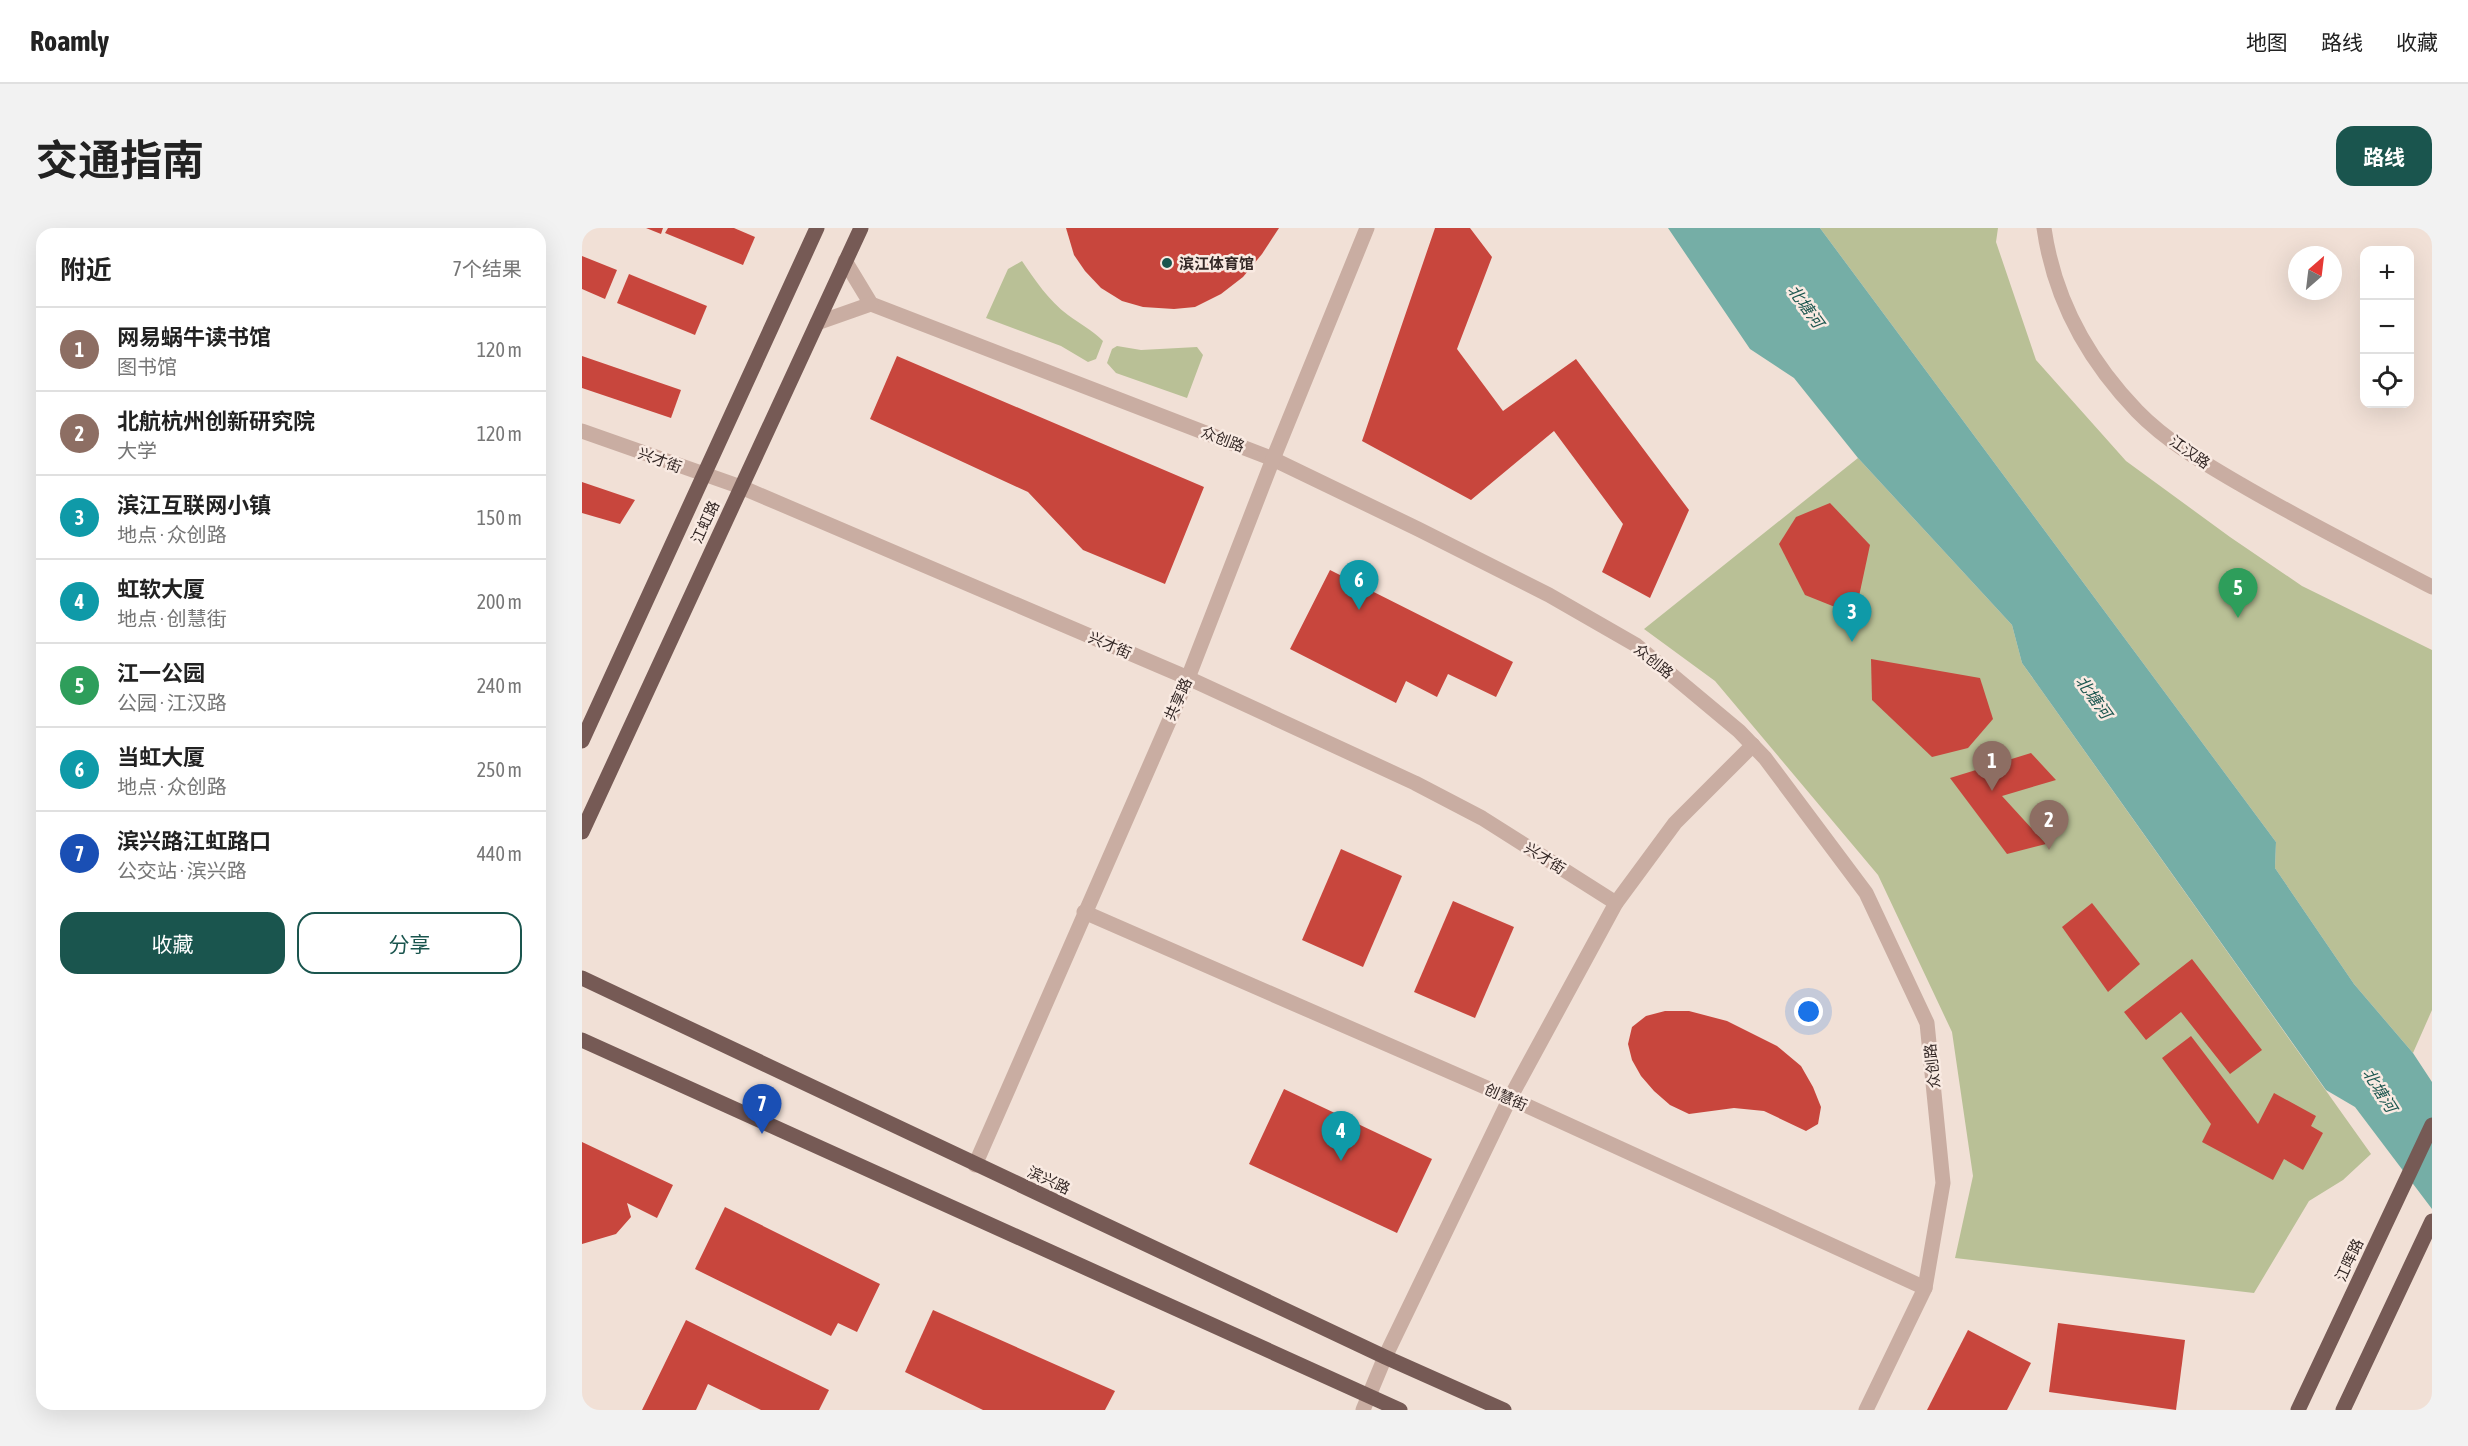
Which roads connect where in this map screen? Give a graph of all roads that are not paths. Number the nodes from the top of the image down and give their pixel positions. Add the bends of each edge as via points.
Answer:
1 (817, 228) edge
2 (861, 228) edge
3 (1367, 228) edge
4 (2044, 228) edge
5 (845, 261) junction
6 (871, 304) junction
7 (817, 323) junction
8 (582, 431) edge
9 (1273, 459) junction
10 (704, 476) junction
11 (741, 488) junction
12 (2432, 587) edge
13 (1188, 678) junction
14 (582, 741) edge
15 (1753, 745) junction
16 (582, 832) edge
17 (1616, 903) junction
18 (1084, 912) junction
19 (582, 978) edge
20 (582, 1040) edge
21 (1510, 1098) junction
22 (2432, 1125) edge
23 (975, 1165) junction
24 (2432, 1221) edge
25 (1925, 1288) junction
26 (1385, 1357) junction
27 (1366, 1403) edge
28 (1400, 1410) edge
29 (1504, 1410) edge
30 (1866, 1410) edge
31 (2298, 1410) edge
32 (2343, 1410) edge

1 - 10 main road, 江虹路
2 - 5 main road, 江虹路
3 - 9 street, 共享路
4 - 12 street, 江汉路 via 2048,255 2072,321 2101,368 2138,412 2191,455 2281,508
5 - 6 street
5 - 7 main road, 江虹路
6 - 7 street
6 - 9 street, 众创路
7 - 11 main road, 江虹路
8 - 10 street, 兴才街
9 - 13 street, 共享路
9 - 15 street, 众创路 via 1549,595 1636,645
10 - 11 street, 兴才街
10 - 14 main road, 江虹路
11 - 13 street, 兴才街
11 - 16 main road, 江虹路
13 - 17 street, 兴才街 via 1482,818
13 - 18 street, 共享路
15 - 17 street via 1674,823
15 - 25 street, 众创路 via 1778,772 1866,893 1928,1023 1943,1183
17 - 21 street
18 - 21 street, 创慧街
18 - 23 street, 共享路
19 - 23 main road, 滨兴路
20 - 27 main road
21 - 25 street, 创慧街
21 - 26 street
22 - 31 main road, 江晖路
23 - 26 main road, 滨兴路
24 - 32 main road
25 - 30 street, 众创路
26 - 27 street
26 - 29 main road, 滨兴路
27 - 28 main road

